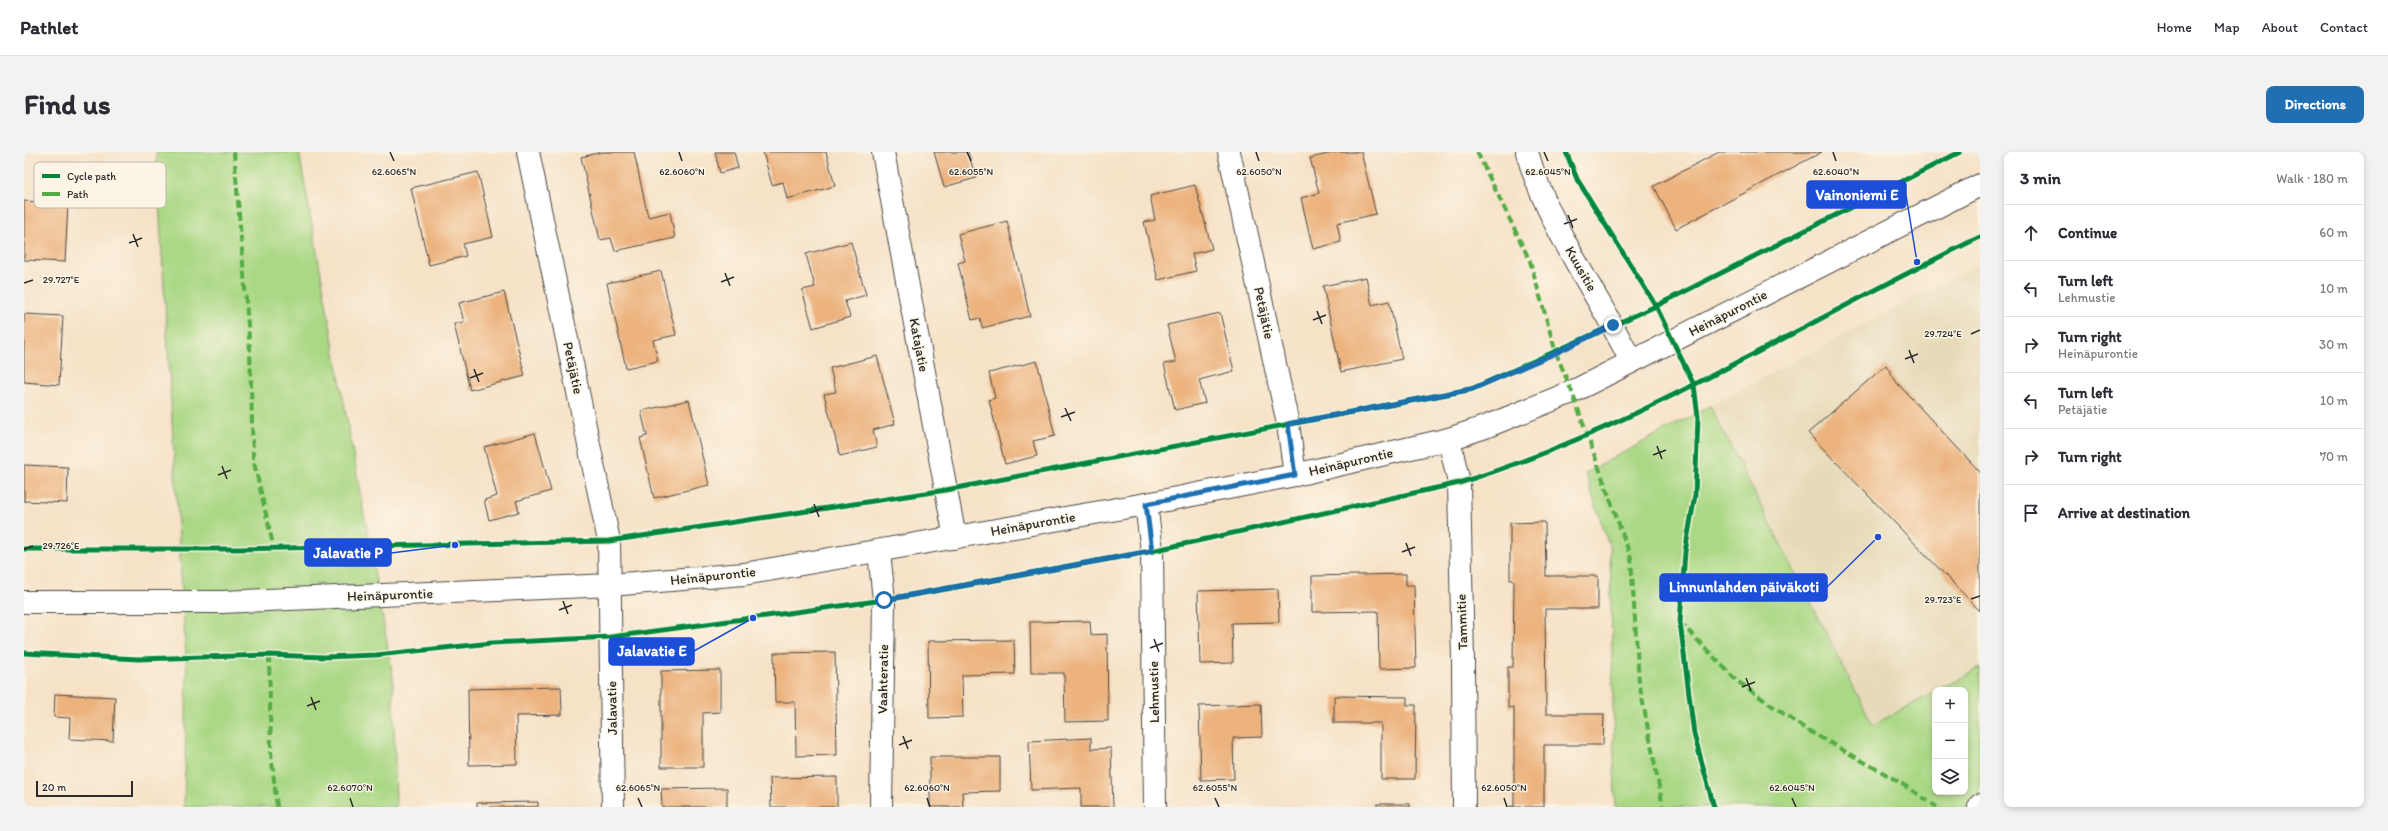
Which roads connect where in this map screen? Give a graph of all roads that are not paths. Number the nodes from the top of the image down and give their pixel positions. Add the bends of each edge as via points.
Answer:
1 (528, 152) edge
2 (883, 152) edge
3 (1229, 152) edge
4 (1527, 152) edge
5 (1980, 186) edge
6 (1631, 361) junction
7 (1449, 439) junction
8 (1295, 475) junction
9 (1146, 504) junction
10 (955, 538) junction
11 (879, 552) junction
12 (610, 585) junction
13 (24, 602) edge
14 (613, 807) edge
15 (881, 807) edge
16 (1155, 807) edge
17 (1464, 807) edge

1 - 12 street, Petäjätie via 608,541
2 - 10 street, Katajatie
3 - 8 street, Petäjätie via 1288,424
4 - 6 street, Kuusitie via 1533,174 1562,237
5 - 6 street, Heinäpurontie
6 - 7 street, Heinäpurontie via 1572,392
7 - 8 street, Heinäpurontie
7 - 17 street, Tammitie via 1459,483 1464,661
8 - 9 street, Heinäpurontie
9 - 10 street, Heinäpurontie
9 - 16 street, Lehmustie via 1152,551
10 - 11 street, Heinäpurontie
11 - 12 street, Heinäpurontie via 744,574
11 - 15 street, Vaahteratie via 884,600
12 - 13 street, Heinäpurontie via 222,602
12 - 14 street, Jalavatie

